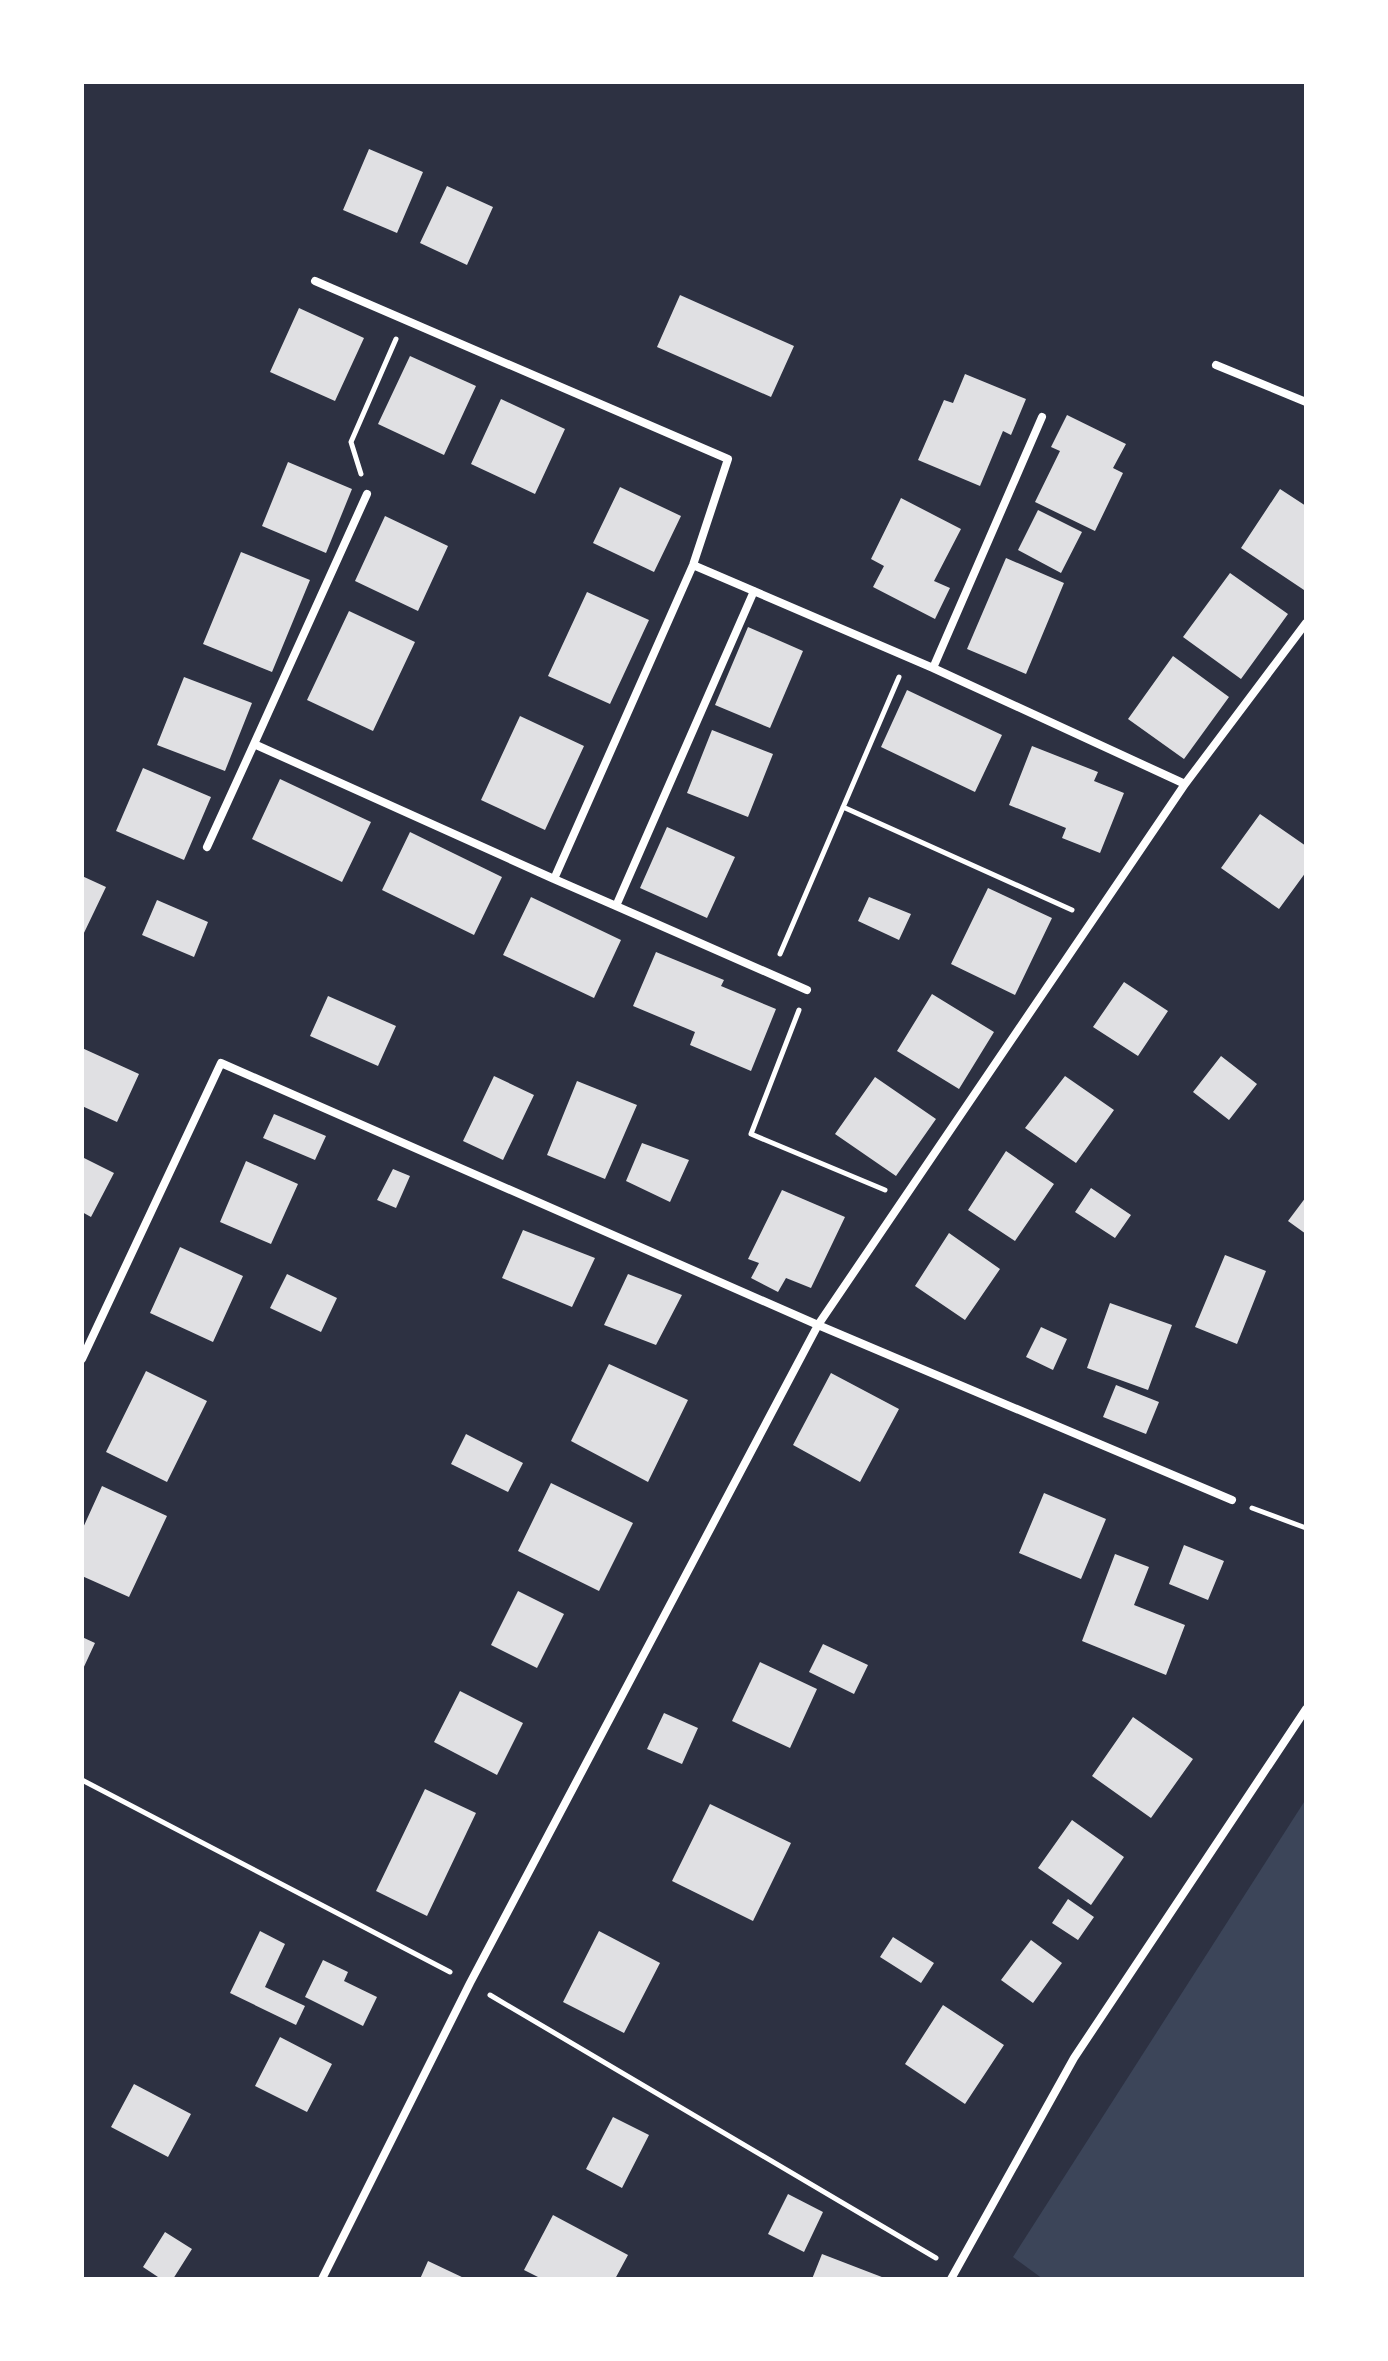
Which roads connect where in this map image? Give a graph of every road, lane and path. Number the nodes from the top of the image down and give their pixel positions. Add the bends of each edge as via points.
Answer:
1 (315, 281) dead end
2 (404, 319) junction
3 (1216, 365) dead end
4 (1306, 402) edge
5 (1042, 417) dead end
6 (367, 494) joint
7 (693, 565) junction
8 (754, 591) junction
9 (1306, 623) edge
10 (908, 657) junction
11 (933, 668) junction
12 (254, 744) junction
13 (1185, 784) junction
14 (843, 807) junction
15 (207, 847) dead end
16 (554, 879) junction
17 (616, 906) junction
18 (1093, 920) junction
19 (771, 974) junction
20 (807, 990) joint
21 (904, 1198) junction
22 (818, 1325) junction
23 (82, 1359) edge
24 (1232, 1500) joint
25 (1306, 1528) edge
26 (1306, 1709) edge
27 (82, 1780) edge
28 (470, 1983) junction
29 (953, 2274) edge
30 (322, 2279) edge

1 - 2 street
2 - 6 path via 351,442
2 - 7 street via 728,459
3 - 4 street
5 - 11 street
6 - 12 street
7 - 8 street
7 - 16 street
8 - 10 street
8 - 17 street
9 - 13 street
10 - 11 street
10 - 14 path
11 - 13 street
12 - 15 street
12 - 16 street
13 - 18 street
14 - 18 path
14 - 19 path
16 - 17 street
17 - 19 street
18 - 21 street
19 - 20 street
20 - 21 path via 751,1134
21 - 22 street
22 - 23 street via 221,1063
22 - 24 street
22 - 28 street
24 - 25 path
26 - 29 street via 1074,2058
27 - 28 path
28 - 29 path
28 - 30 street

